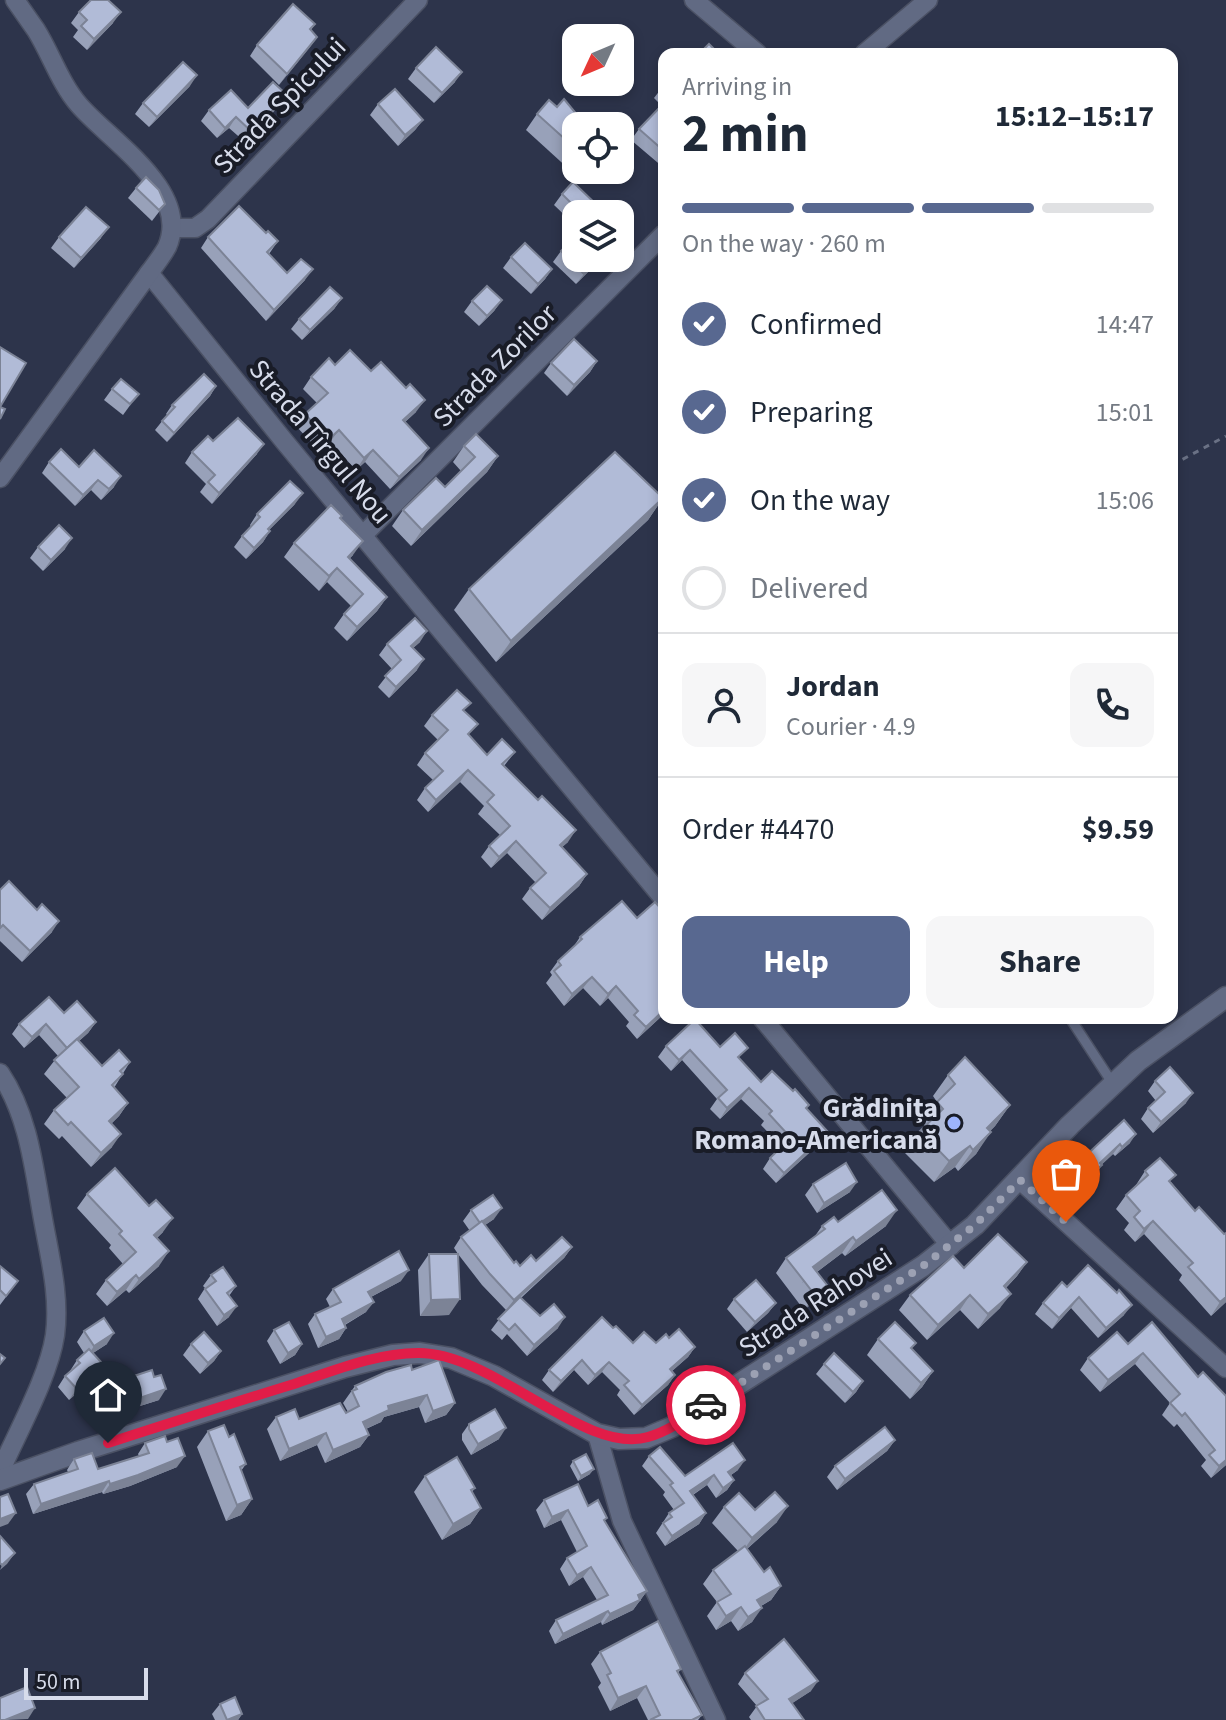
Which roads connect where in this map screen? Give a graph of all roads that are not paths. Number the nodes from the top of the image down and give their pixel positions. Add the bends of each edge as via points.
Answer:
1 (15, 0) edge
2 (418, 0) edge
3 (694, 0) edge
4 (928, 0) edge
5 (751, 48) edge
6 (871, 48) edge
7 (172, 228) junction
8 (658, 240) edge
9 (149, 273) junction
10 (0, 478) edge
11 (363, 535) junction
12 (658, 892) edge
13 (1226, 997) edge
14 (767, 1024) edge
15 (1074, 1024) edge
16 (0, 1073) edge
17 (1113, 1084) junction
18 (1020, 1180) junction
19 (951, 1246) junction
20 (1226, 1368) edge
21 (597, 1434) junction
22 (0, 1472) edge
23 (0, 1480) edge
24 (716, 1720) edge

1 - 7 street via 78,104 165,195
2 - 7 street, Strada Spicului via 208,219 195,228
3 - 5 street
4 - 6 street
7 - 9 street via 167,247
8 - 11 street, Strada Zorilor
9 - 10 street
9 - 11 street, Strada Tîrgul Nou
11 - 12 street, Strada Tîrgul Nou
13 - 17 main road, Strada Rahovei
14 - 19 street
15 - 17 lane
16 - 22 street via 23,1120 57,1296 54,1337
17 - 18 main road, Strada Rahovei
18 - 19 main road, Strada Rahovei
18 - 20 street
19 - 21 main road, Strada Rahovei via 672,1427 646,1438
21 - 23 main road, Strada Rahovei via 451,1358 393,1355
21 - 24 street via 622,1521

